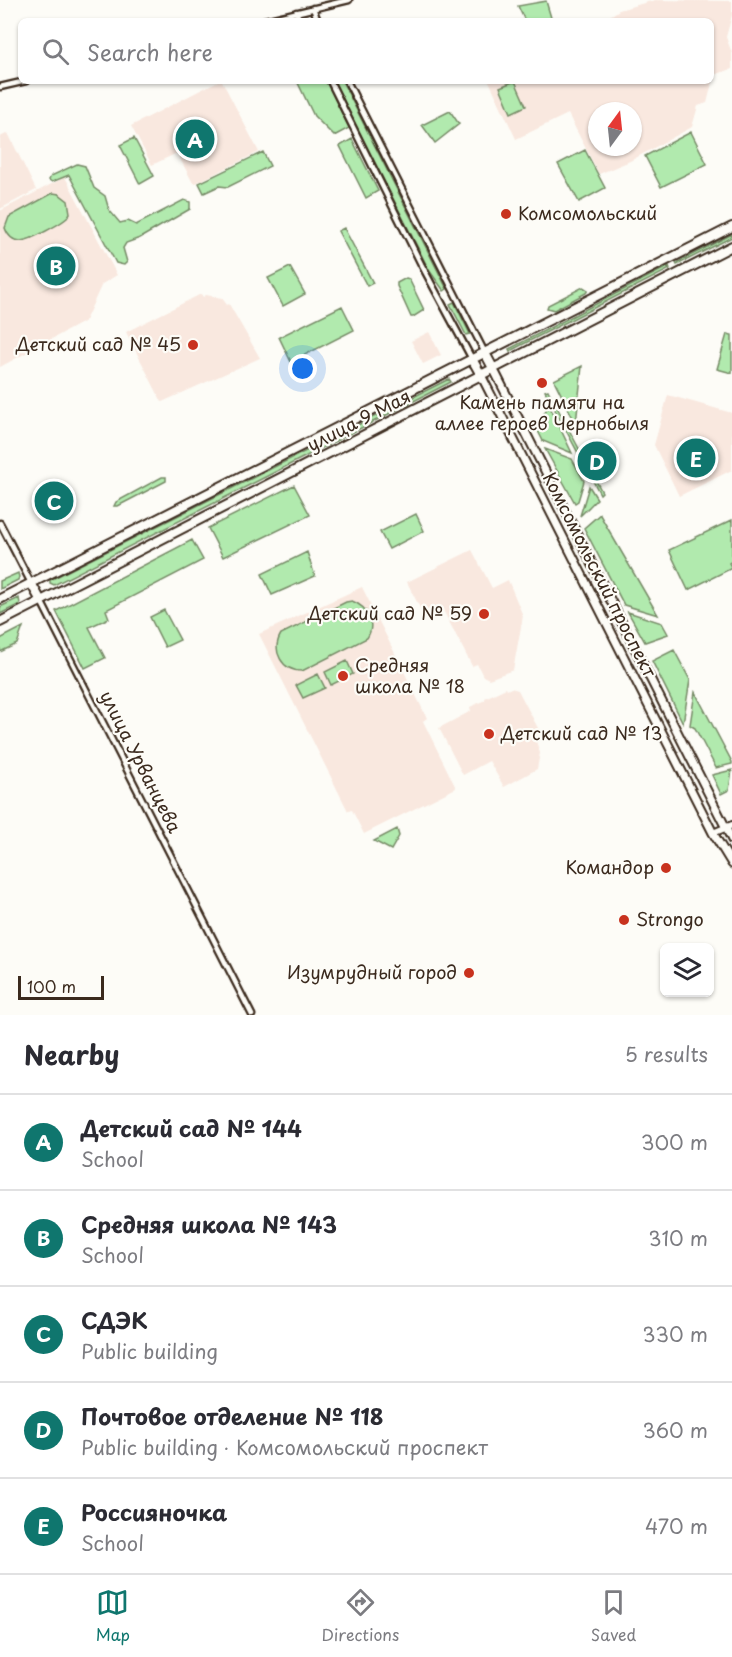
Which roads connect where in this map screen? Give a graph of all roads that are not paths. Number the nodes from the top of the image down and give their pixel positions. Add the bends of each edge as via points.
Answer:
1 (349, 0) edge
2 (313, 8) junction
3 (296, 12) junction
4 (273, 18) edge
5 (299, 18) edge
6 (317, 18) edge
7 (18, 83) edge
8 (331, 84) edge
9 (349, 84) edge
10 (0, 87) edge
11 (732, 227) edge
12 (732, 246) edge
13 (453, 292) junction
14 (440, 298) junction
15 (485, 353) junction
16 (472, 359) junction
17 (493, 368) junction
18 (481, 375) junction
19 (0, 523) edge
20 (31, 583) junction
21 (0, 599) edge
22 (41, 602) junction
23 (0, 622) edge
24 (627, 634) junction
25 (615, 640) junction
26 (728, 827) edge
27 (713, 833) junction
28 (732, 840) edge
29 (732, 864) edge
30 (252, 1015) edge

1 - 2 street
2 - 3 street
2 - 6 street
3 - 4 street
3 - 5 street
7 - 10 street
8 - 14 street, Комсомольский проспект
9 - 13 street, Комсомольский проспект
11 - 15 main road, улица 9 Мая
12 - 17 main road, улица 9 Мая
13 - 14 street
13 - 15 street, Комсомольский проспект
14 - 16 street, Комсомольский проспект
15 - 16 main road, улица 9 Мая
15 - 17 main road, Комсомольский проспект
16 - 18 main road, Комсомольский проспект
16 - 20 main road, улица 9 Мая
17 - 18 main road, улица 9 Мая
17 - 24 main road, Комсомольский проспект
18 - 22 main road, улица 9 Мая
18 - 25 main road, Комсомольский проспект
19 - 20 street, улица Урванцева
20 - 21 main road, улица 9 Мая
20 - 22 main road, улица Урванцева
22 - 23 main road, улица 9 Мая
22 - 30 street, улица Урванцева
24 - 25 main road
24 - 26 main road, Комсомольский проспект
25 - 27 main road, Комсомольский проспект
26 - 27 street
26 - 28 main road, Комсомольский проспект
27 - 29 main road, Комсомольский проспект

